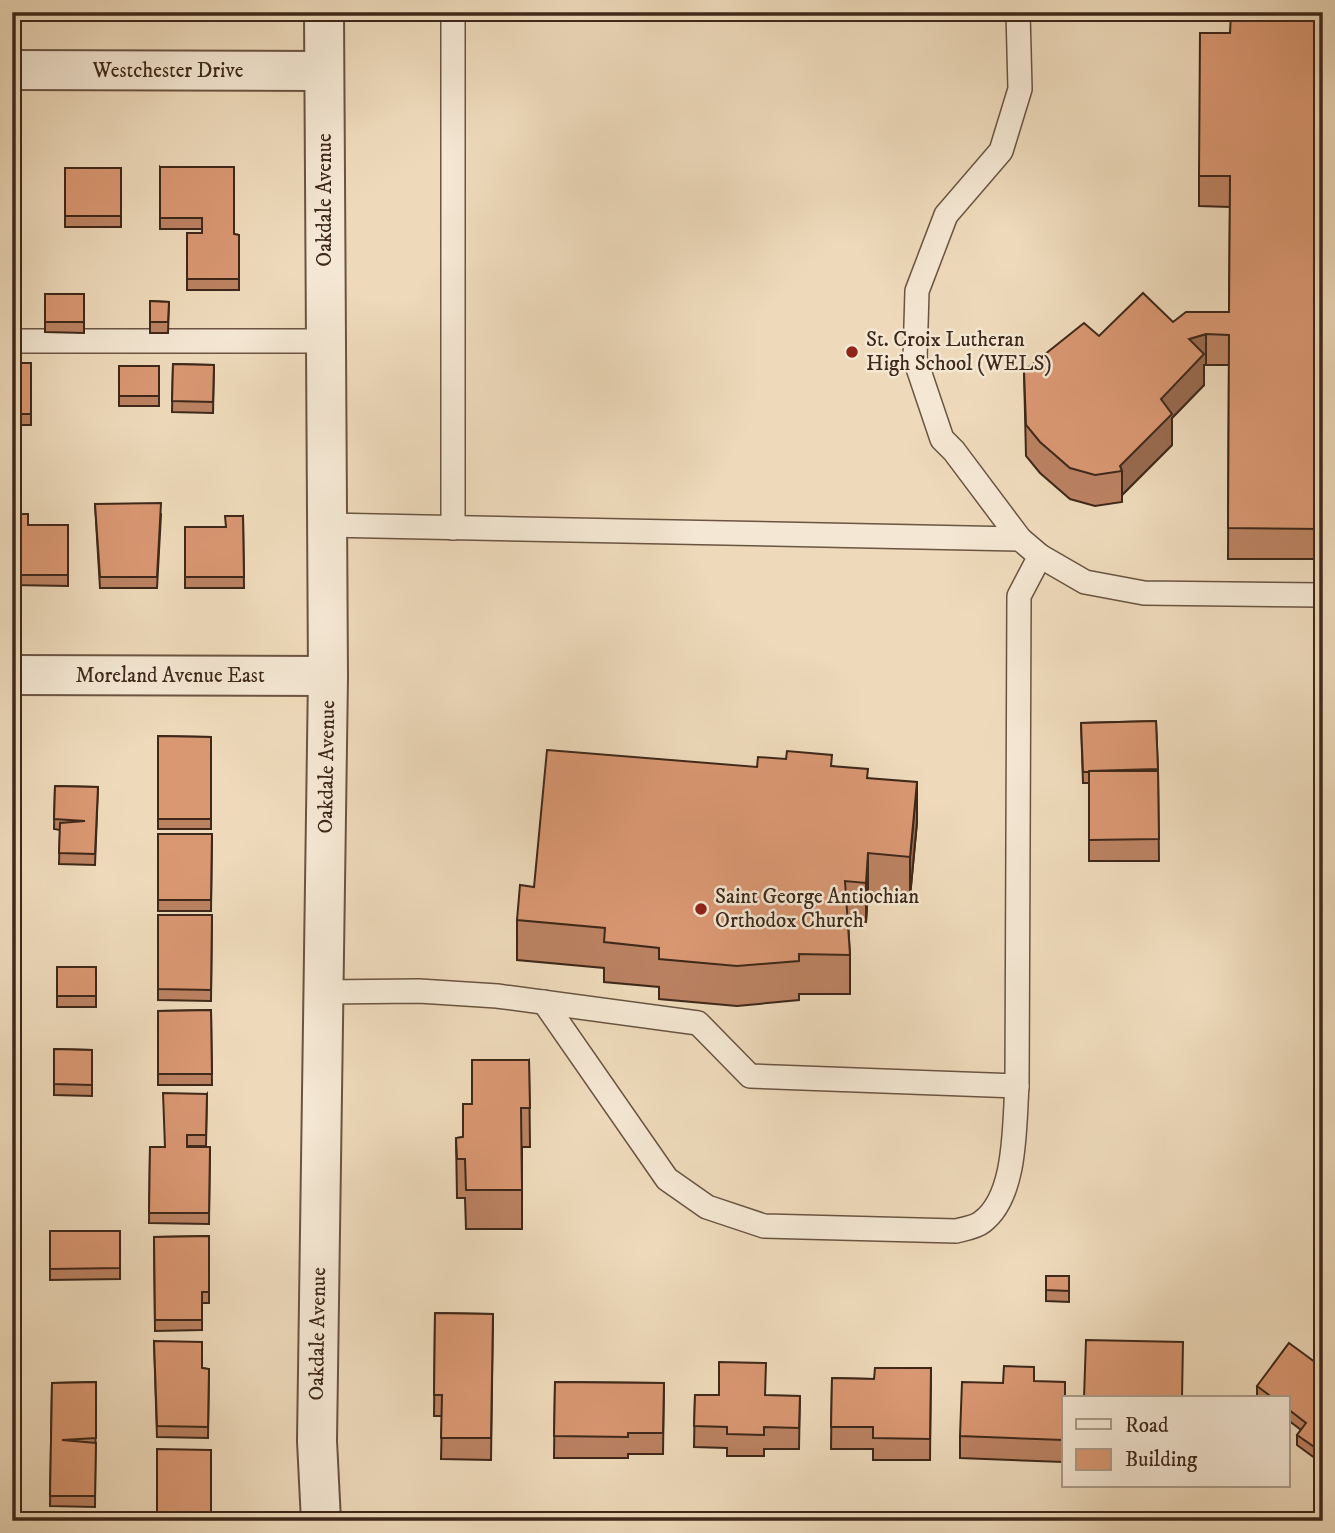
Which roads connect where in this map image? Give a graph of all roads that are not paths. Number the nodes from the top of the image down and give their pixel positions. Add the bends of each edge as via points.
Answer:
1 (324, 12) edge
2 (453, 12) edge
3 (1018, 12) edge
4 (12, 70) edge
5 (324, 71) junction
6 (12, 341) edge
7 (326, 341) junction
8 (327, 525) junction
9 (453, 528) junction
10 (1020, 539) junction
11 (1040, 556) junction
12 (1323, 595) edge
13 (12, 675) edge
14 (328, 676) junction
15 (323, 992) junction
16 (544, 1002) junction
17 (1017, 1086) junction
18 (321, 1521) edge

1 - 5 street, Oakdale Avenue
2 - 9 lane
3 - 10 lane via 1020,89 1001,151 946,215 938,234 917,291 915,359 942,439
4 - 5 street, Westchester Drive
5 - 7 street, Oakdale Avenue
6 - 7 lane
7 - 8 street, Oakdale Avenue
8 - 9 lane
8 - 14 street, Oakdale Avenue
9 - 10 lane
10 - 11 lane
11 - 12 lane via 1085,582 1144,593
11 - 17 lane via 1019,596
13 - 14 street, Moreland Avenue East
14 - 15 street, Oakdale Avenue
15 - 16 lane via 419,991
15 - 18 street, Oakdale Avenue via 317,1441
16 - 17 lane via 698,1023 750,1076
16 - 17 lane via 667,1179 706,1207 764,1226 956,1231 981,1223 1000,1203 1010,1169

